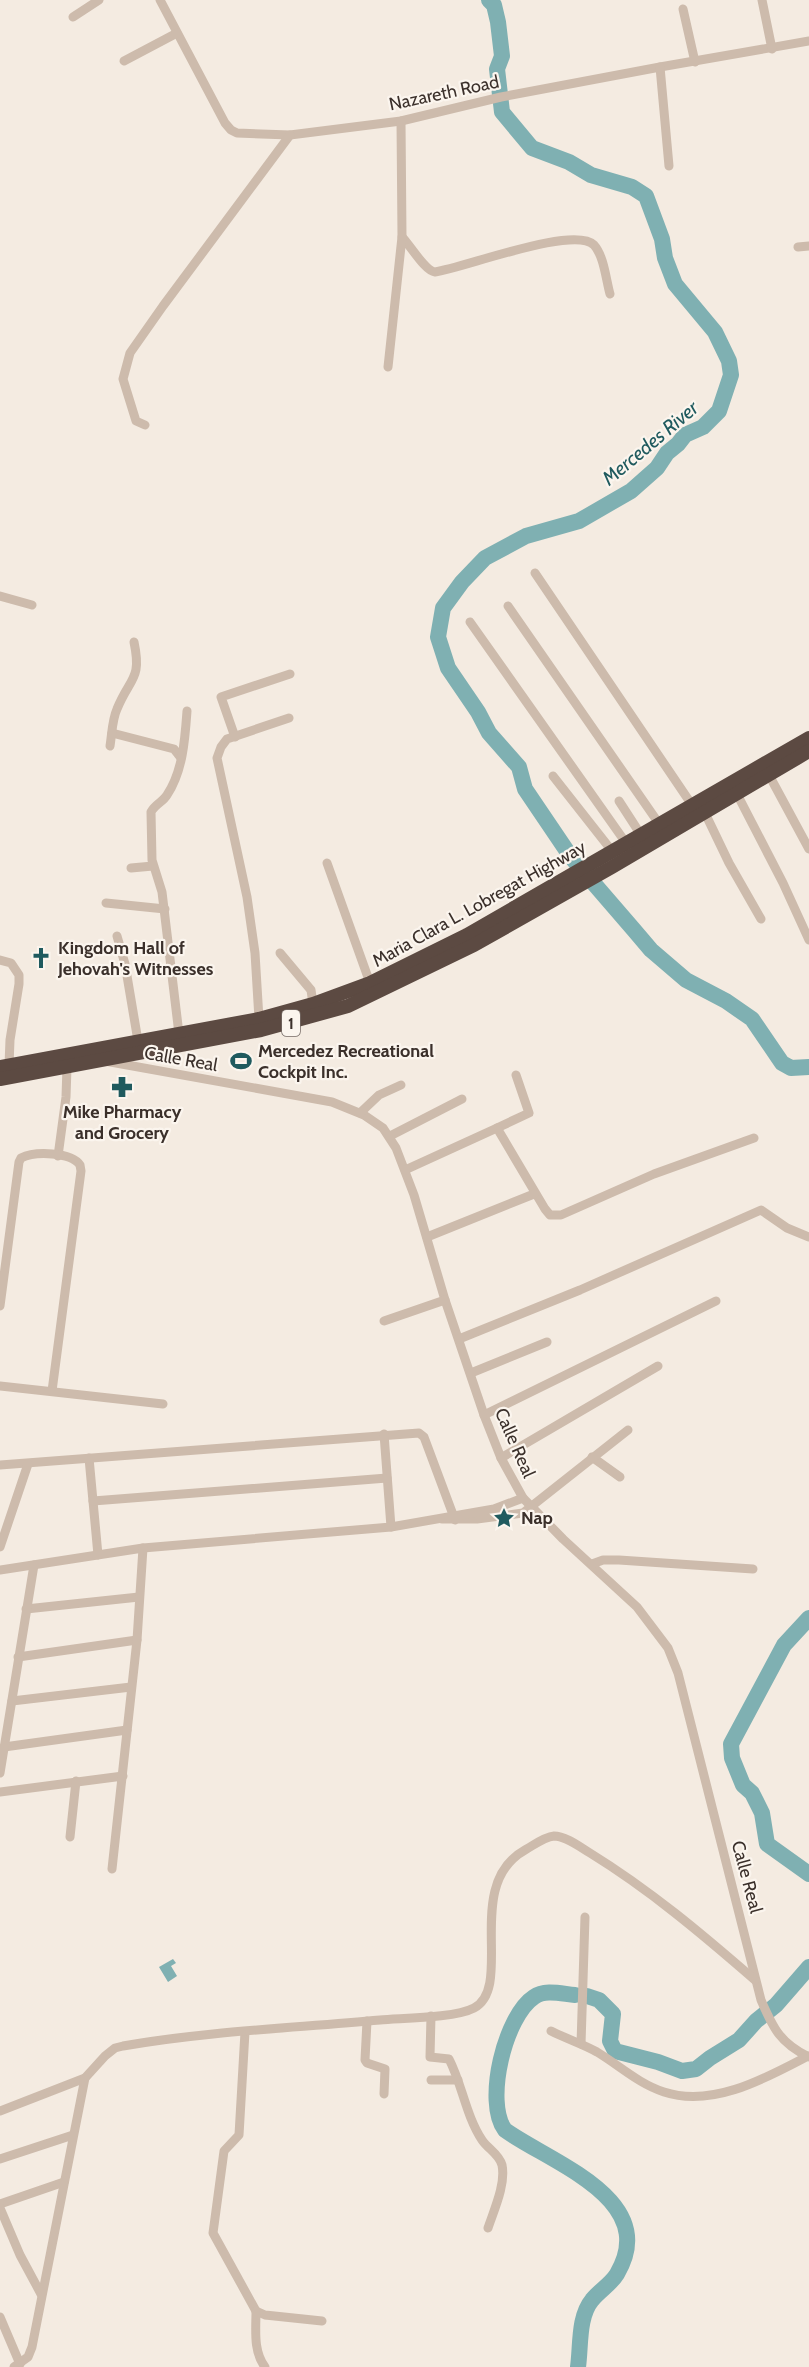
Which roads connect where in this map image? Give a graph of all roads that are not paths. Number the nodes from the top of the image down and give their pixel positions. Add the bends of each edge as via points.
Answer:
1 (99, 0) edge
2 (160, 0) edge
3 (762, 0) edge
4 (683, 9) dead end
5 (73, 18) dead end
6 (177, 33) junction
7 (809, 41) edge
8 (772, 49) junction
9 (124, 61) dead end
10 (695, 62) junction
11 (660, 67) junction
12 (401, 121) junction
13 (290, 135) junction
14 (669, 166) dead end
15 (402, 237) junction
16 (809, 246) edge
17 (798, 247) dead end
18 (610, 294) dead end
19 (388, 367) dead end
20 (145, 425) dead end
21 (535, 573) dead end
22 (0, 596) edge
23 (32, 605) dead end
24 (508, 606) dead end
25 (470, 622) dead end
26 (134, 642) dead end
27 (290, 674) dead end
28 (187, 711) dead end
29 (289, 718) dead end
30 (112, 733) junction
31 (235, 737) junction
32 (809, 738) edge
33 (110, 746) dead end
34 (809, 751) edge
35 (181, 758) junction
36 (769, 775) junction
37 (553, 776) dead end
38 (737, 794) junction
39 (619, 801) dead end
40 (692, 805) junction
41 (705, 813) junction
42 (663, 830) junction
43 (641, 835) junction
44 (626, 843) junction
45 (809, 849) edge
46 (610, 858) junction
47 (327, 863) dead end
48 (153, 866) junction
49 (130, 868) dead end
50 (554, 892) junction
51 (106, 903) dead end
52 (165, 909) junction
53 (761, 919) dead end
54 (117, 936) dead end
55 (809, 940) edge
56 (280, 952) dead end
57 (0, 960) edge
58 (370, 983) junction
59 (313, 1004) junction
60 (259, 1019) junction
61 (179, 1034) junction
62 (138, 1041) junction
63 (84, 1052) junction
64 (102, 1061) junction
65 (4, 1066) edge
66 (67, 1067) junction
67 (516, 1075) dead end
68 (0, 1079) edge
69 (401, 1085) dead end
70 (462, 1099) dead end
71 (360, 1113) junction
72 (497, 1128) junction
73 (390, 1136) junction
74 (754, 1138) dead end
75 (58, 1156) junction
76 (405, 1170) junction
77 (534, 1194) junction
78 (427, 1237) junction
79 (809, 1237) edge
80 (445, 1300) junction
81 (716, 1301) dead end
82 (0, 1306) edge
83 (384, 1321) dead end
84 (459, 1340) junction
85 (547, 1342) dead end
86 (658, 1366) dead end
87 (471, 1373) junction
88 (0, 1386) edge
89 (52, 1391) junction
90 (163, 1404) dead end
91 (483, 1415) junction
92 (628, 1430) dead end
93 (384, 1434) junction
94 (592, 1457) junction
95 (89, 1458) junction
96 (501, 1458) junction
97 (28, 1464) junction
98 (0, 1465) edge
99 (620, 1477) dead end
100 (387, 1478) junction
101 (523, 1498) junction
102 (93, 1501) junction
103 (531, 1508) junction
104 (497, 1513) junction
105 (454, 1518) junction
106 (391, 1527) junction
107 (0, 1546) edge
108 (143, 1548) junction
109 (98, 1555) junction
110 (592, 1564) junction
111 (34, 1565) junction
112 (753, 1569) dead end
113 (0, 1570) edge
114 (139, 1597) junction
115 (26, 1609) junction
116 (137, 1640) junction
117 (18, 1657) junction
118 (132, 1687) junction
119 (12, 1701) junction
120 (127, 1730) junction
121 (4, 1747) junction
122 (0, 1773) edge
123 (123, 1776) junction
124 (76, 1781) junction
125 (0, 1792) edge
126 (70, 1837) dead end
127 (112, 1869) dead end
128 (585, 1917) dead end
129 (755, 1980) junction
130 (431, 2016) junction
131 (367, 2021) junction
132 (551, 2031) dead end
133 (245, 2032) junction
134 (581, 2044) junction
135 (808, 2057) edge
136 (85, 2078) junction
137 (431, 2080) dead end
138 (458, 2080) junction
139 (384, 2094) dead end
140 (0, 2111) edge
141 (74, 2134) junction
142 (0, 2159) edge
143 (64, 2182) junction
144 (0, 2206) edge
145 (488, 2228) dead end
146 (41, 2294) junction
147 (256, 2311) junction
148 (0, 2317) edge
149 (322, 2321) dead end
150 (17, 2365) edge
151 (265, 2367) edge

1 - 5 street
2 - 6 street, Nazareth Road
3 - 8 street
4 - 10 street
6 - 9 street
6 - 13 street, Nazareth Road via 231,130 248,135
7 - 8 street, Nazareth Road
8 - 10 street, Nazareth Road
10 - 11 street, Nazareth Road
11 - 12 street, Nazareth Road via 501,97
11 - 14 street
12 - 13 street, Nazareth Road
12 - 15 street
13 - 20 street via 130,353 123,379 136,421
15 - 18 street via 425,267 435,272 512,251 572,239 587,240 598,252
15 - 19 street
16 - 17 street
21 - 40 street
22 - 23 street
24 - 42 street
25 - 44 street
26 - 30 street via 137,672 117,708
27 - 31 street via 221,697
28 - 35 street
29 - 31 street
30 - 33 street
30 - 35 street via 174,749
31 - 60 street via 221,747 217,758 247,897
32 - 40 highway, Maria Clara L. Lobregat Highway / 1
34 - 36 highway, Maria Clara L. Lobregat Highway / 1
35 - 48 street via 169,792 151,812
36 - 38 highway, Maria Clara L. Lobregat Highway / 1
36 - 45 street
37 - 46 street
38 - 41 highway, Maria Clara L. Lobregat Highway / 1
38 - 55 street
39 - 43 street
40 - 42 highway, Maria Clara L. Lobregat Highway / 1
41 - 42 highway, Maria Clara L. Lobregat Highway / 1
41 - 53 street
42 - 43 highway, Maria Clara L. Lobregat Highway / 1
42 - 46 highway, Maria Clara L. Lobregat Highway / 1
43 - 44 highway, Maria Clara L. Lobregat Highway / 1
44 - 46 highway, Maria Clara L. Lobregat Highway / 1
46 - 50 highway, Maria Clara L. Lobregat Highway / 1
47 - 58 street
48 - 49 street
48 - 52 street
50 - 58 highway, Maria Clara L. Lobregat Highway / 1
50 - 64 highway, Maria Clara L. Lobregat Highway / 1 via 474,945 348,1006 261,1030
51 - 52 street
52 - 61 street
54 - 62 street
56 - 59 street via 310,990
57 - 65 street via 11,963 19,975
58 - 59 highway, Maria Clara L. Lobregat Highway / 1
59 - 60 highway, Maria Clara L. Lobregat Highway / 1
60 - 61 highway, Maria Clara L. Lobregat Highway / 1
61 - 62 highway, Maria Clara L. Lobregat Highway / 1
62 - 63 highway, Maria Clara L. Lobregat Highway / 1
63 - 64 street, Calle Real
63 - 65 highway, Maria Clara L. Lobregat Highway / 1
64 - 66 highway, Maria Clara L. Lobregat Highway / 1
64 - 71 street, Calle Real via 297,1095
66 - 68 highway, Maria Clara L. Lobregat Highway / 1
66 - 75 street
67 - 72 street via 529,1113
69 - 71 street via 379,1095
70 - 73 street
71 - 73 street, Calle Real
72 - 76 street
72 - 77 street
73 - 76 street, Calle Real
74 - 77 street via 654,1174 561,1215 550,1215
75 - 82 street via 26,1156 19,1162
75 - 89 street via 78,1161 81,1171
76 - 78 street, Calle Real
77 - 78 street
78 - 80 street, Calle Real
79 - 84 street via 761,1210
80 - 83 street
80 - 84 street, Calle Real
81 - 91 street
84 - 87 street, Calle Real
85 - 87 street
86 - 96 street
87 - 91 street, Calle Real
88 - 89 street
89 - 90 street
91 - 96 street, Calle Real
92 - 94 street
93 - 95 street
93 - 100 street
93 - 105 street via 422,1434
94 - 99 street
94 - 103 street
95 - 97 street
95 - 102 street
96 - 101 street, Calle Real
97 - 98 street
97 - 107 street
100 - 102 street
100 - 106 street
101 - 103 street, Calle Real
101 - 104 street
102 - 109 street
103 - 104 street via 523,1513
103 - 110 street, Calle Real
104 - 105 street
105 - 106 street
106 - 108 street
108 - 109 street
108 - 114 street
109 - 111 street
110 - 112 street via 619,1560
110 - 129 street, Calle Real via 658,1633 678,1672
111 - 113 street
111 - 115 street
114 - 115 street
114 - 116 street
115 - 117 street
116 - 117 street
116 - 118 street
117 - 119 street
118 - 119 street
118 - 120 street
119 - 121 street
120 - 121 street
120 - 123 street
121 - 122 street
123 - 124 street
123 - 127 street
124 - 125 street
124 - 126 street
128 - 134 street
129 - 130 street via 631,1878 555,1836 515,1856 498,1879 492,1901 492,1968 480,2004
129 - 135 street, Calle Real via 773,2026 789,2046
130 - 131 street
130 - 138 street via 430,2057 449,2059
131 - 133 street
131 - 139 street via 365,2060 385,2069
132 - 134 street
133 - 136 street via 115,2048
133 - 147 street via 239,2135 224,2151 213,2233
134 - 135 street via 643,2083 677,2095 714,2095 769,2077
136 - 140 street
136 - 141 street
137 - 138 street
138 - 145 street via 475,2129 502,2166
141 - 142 street
141 - 143 street
143 - 144 street
143 - 146 street
144 - 146 street
146 - 150 street via 31,2352
147 - 149 street
147 - 151 street via 256,2347
148 - 150 street

